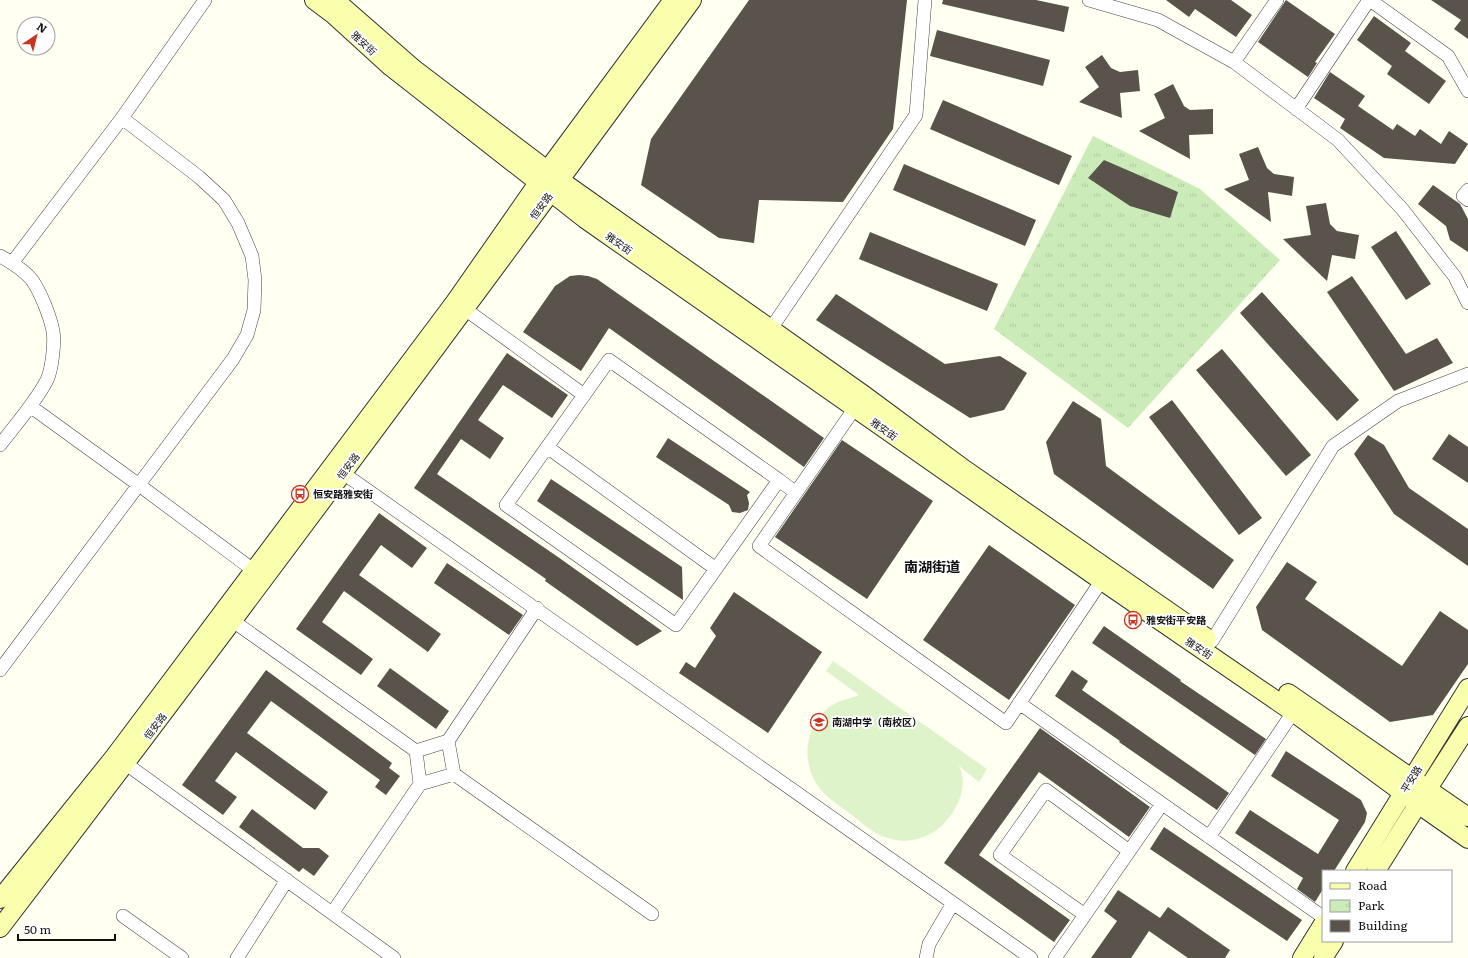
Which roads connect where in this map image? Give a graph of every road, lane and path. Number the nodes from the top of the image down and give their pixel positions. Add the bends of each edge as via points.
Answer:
1 (205, 0) edge
2 (314, 0) edge
3 (335, 0) edge
4 (673, 0) edge
5 (692, 0) edge
6 (925, 0) edge
7 (1089, 0) edge
8 (1277, 0) edge
9 (1370, 0) edge
10 (1234, 62) junction
11 (1468, 91) edge
12 (1296, 109) junction
13 (122, 118) junction
14 (549, 182) junction
15 (1468, 190) edge
16 (1468, 200) edge
17 (0, 256) edge
18 (12, 263) junction
19 (1468, 303) edge
20 (460, 306) junction
21 (770, 330) junction
22 (1468, 374) edge
23 (584, 395) junction
24 (859, 402) junction
25 (30, 406) junction
26 (0, 445) edge
27 (547, 447) junction
28 (338, 469) junction
29 (779, 480) junction
30 (139, 485) junction
31 (796, 493) junction
32 (716, 569) junction
33 (259, 574) junction
34 (1105, 575) junction
35 (537, 608) junction
36 (228, 617) junction
37 (1212, 641) junction
38 (0, 670) edge
39 (1468, 688) edge
40 (1019, 703) junction
41 (1297, 707) junction
42 (1468, 726) edge
43 (448, 741) junction
44 (416, 751) junction
45 (121, 760) junction
46 (454, 774) junction
47 (420, 784) junction
48 (1407, 786) junction
49 (1428, 789) junction
50 (1162, 804) junction
51 (1418, 804) junction
52 (1468, 817) edge
53 (1210, 838) junction
54 (1468, 839) edge
55 (1130, 851) junction
56 (1356, 870) edge
57 (1377, 870) edge
58 (288, 880) junction
59 (0, 899) edge
60 (953, 903) junction
61 (333, 912) junction
62 (652, 914) dead end
63 (1085, 915) junction
64 (123, 916) dead end
65 (1322, 917) edge
66 (1322, 926) edge
67 (0, 928) edge
68 (1333, 942) edge
69 (182, 958) edge
70 (237, 958) edge
71 (394, 958) edge
72 (926, 958) edge
73 (1031, 958) edge
74 (1055, 958) edge
75 (1302, 958) edge
76 (1323, 958) edge

1 - 13 street
2 - 14 main road, 雅安街 via 391,67
3 - 14 main road, 雅安街
4 - 14 main road, 恒安路
5 - 14 main road, 恒安路
6 - 21 street via 916,115
7 - 10 street via 1158,20
8 - 10 street
9 - 11 street via 1448,56
9 - 12 street
10 - 12 street
12 - 19 street via 1338,140 1403,210 1455,277
13 - 18 street
13 - 30 street via 199,177 224,200 238,223 252,256 255,280 254,310 247,334 233,359
14 - 20 main road, 恒安路
14 - 21 main road, 雅安街
14 - 24 main road, 雅安街 via 584,219
15 - 16 street via 1463,196
17 - 18 street
18 - 25 street via 31,280 43,301 53,332 52,358 47,379
20 - 23 street
20 - 28 main road, 恒安路
21 - 24 main road, 雅安街
22 - 37 street via 1398,401 1333,446
23 - 27 street
23 - 29 street via 609,360
24 - 31 street
24 - 34 main road, 雅安街 via 964,469
25 - 26 street
25 - 30 street
27 - 32 street
27 - 32 street via 506,505 676,626
28 - 33 main road, 恒安路
28 - 35 street
29 - 31 street
29 - 32 street
30 - 33 street
30 - 38 street
31 - 40 street via 759,546 1006,723
33 - 36 main road, 恒安路
34 - 37 main road, 雅安街
34 - 40 street
34 - 41 main road, 雅安街
35 - 43 street
35 - 60 street
36 - 44 street
36 - 45 main road, 恒安路
37 - 41 main road, 雅安街
39 - 48 main road, 平安路
40 - 50 street
41 - 48 main road, 雅安街
41 - 53 street
42 - 49 main road, 平安路
43 - 44 street
43 - 46 street
44 - 47 street
45 - 58 street
45 - 59 main road, 恒安路
45 - 67 main road, 恒安路
46 - 47 street
46 - 62 street
47 - 61 street
48 - 49 main road, 雅安街
48 - 51 main road, 雅安街
48 - 56 main road, 平安路
49 - 51 main road, 平安路
49 - 52 main road, 雅安街
50 - 53 street
50 - 55 street
51 - 54 main road, 雅安街
51 - 57 main road, 平安路
53 - 65 street
55 - 63 street
55 - 63 street via 1046,790 1000,854
58 - 61 street
58 - 70 street
60 - 72 street via 929,944
60 - 73 street
61 - 71 street
63 - 74 street
64 - 69 street
66 - 75 main road
68 - 76 main road

